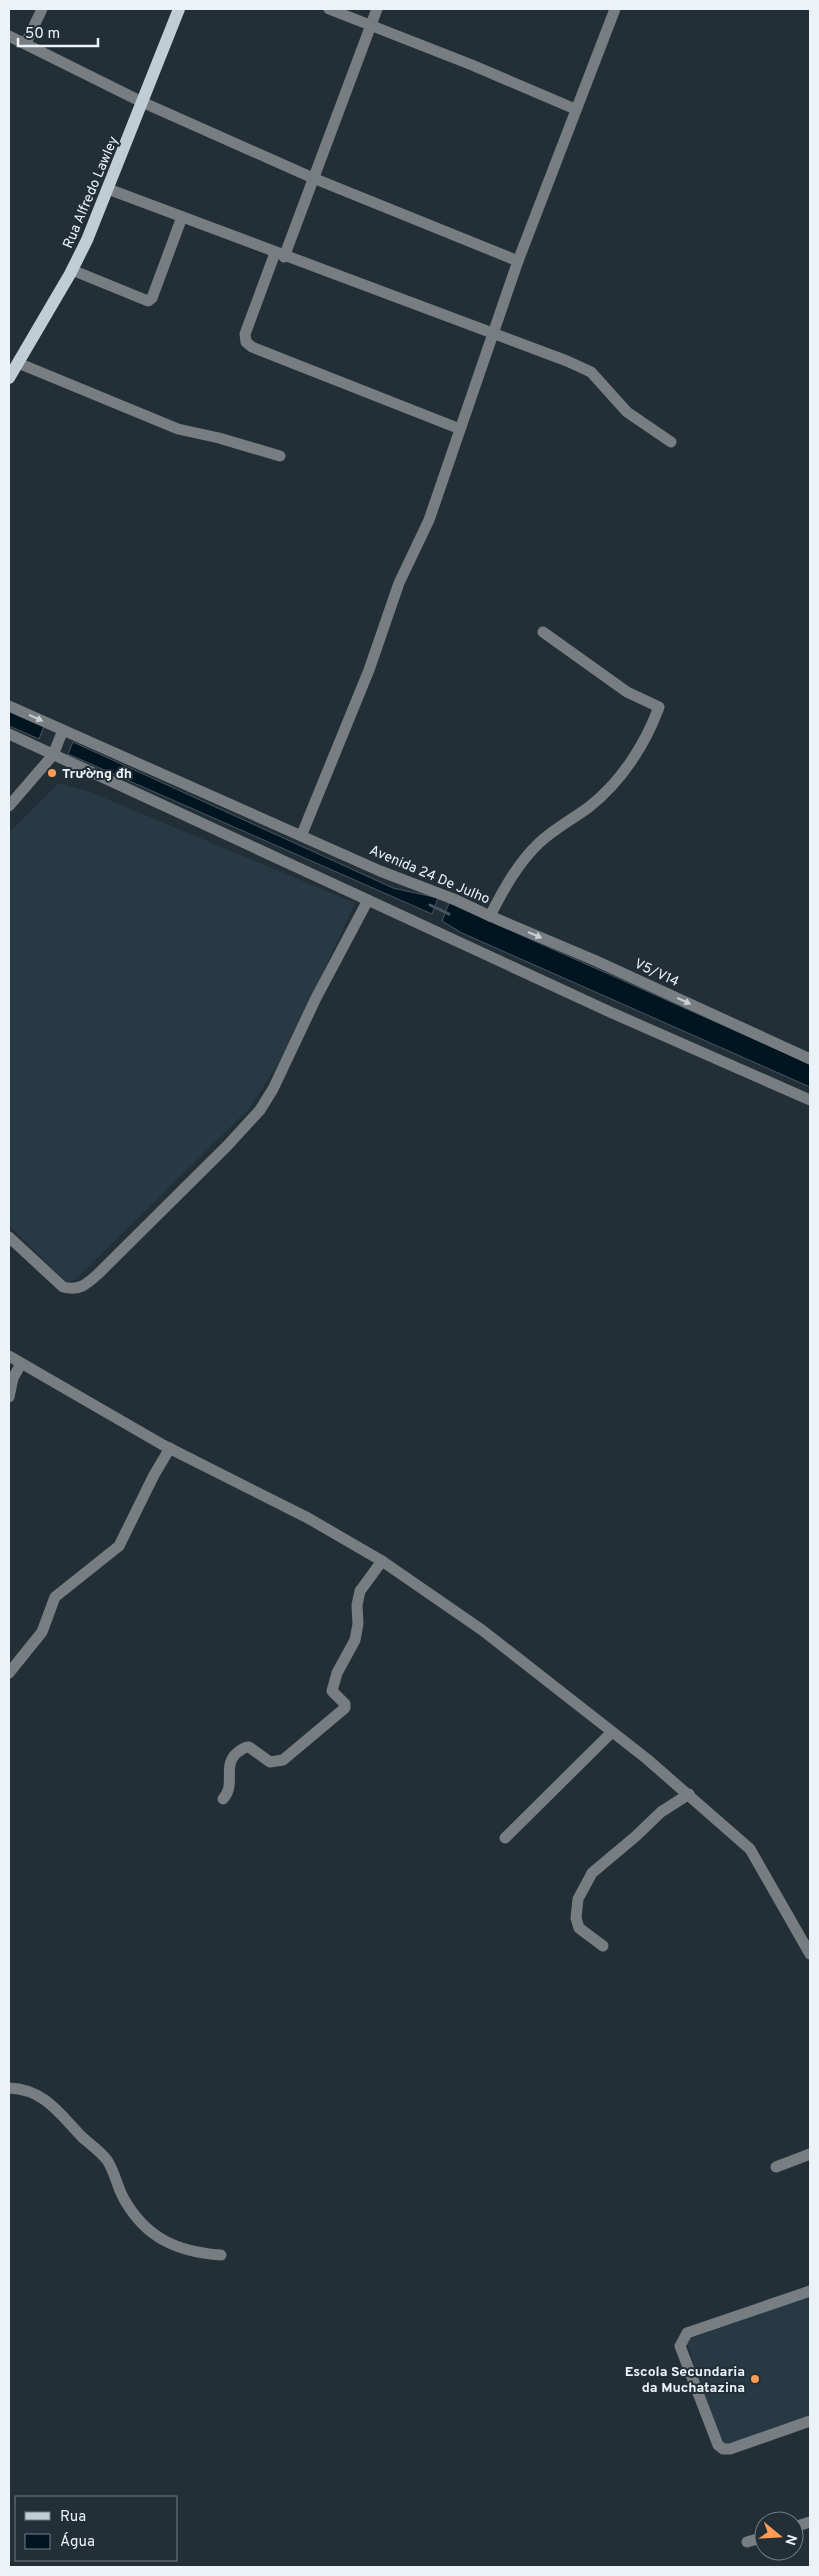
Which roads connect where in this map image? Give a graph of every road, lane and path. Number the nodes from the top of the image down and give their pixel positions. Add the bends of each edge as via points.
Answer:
1 (42, 9) edge
2 (179, 9) edge
3 (329, 9) edge
4 (377, 9) edge
5 (615, 9) edge
6 (371, 24) junction
7 (9, 36) edge
8 (26, 43) junction
9 (142, 102) junction
10 (575, 109) junction
11 (314, 178) junction
12 (108, 189) junction
13 (182, 217) junction
14 (280, 255) junction
15 (518, 261) junction
16 (72, 270) junction
17 (493, 334) junction
18 (18, 363) junction
19 (9, 378) edge
20 (460, 430) junction
21 (670, 442) dead end
22 (280, 456) dead end
23 (543, 632) dead end
24 (9, 706) edge
25 (63, 730) junction
26 (9, 734) edge
27 (54, 755) junction
28 (9, 806) edge
29 (302, 834) junction
30 (368, 900) junction
31 (490, 916) junction
32 (810, 1059) edge
33 (810, 1100) edge
34 (9, 1237) edge
35 (9, 1356) edge
36 (21, 1364) junction
37 (9, 1397) edge
38 (170, 1448) junction
39 (382, 1561) junction
40 (9, 1673) edge
41 (611, 1733) junction
42 (689, 1794) junction
43 (223, 1799) dead end
44 (505, 1838) dead end
45 (603, 1946) dead end
46 (810, 1954) edge
47 (9, 2088) edge
48 (810, 2154) edge
49 (776, 2166) dead end
50 (221, 2255) dead end
51 (810, 2291) edge
52 (810, 2421) edge
53 (754, 2540) edge
54 (747, 2542) dead end

1 - 8 street
2 - 9 main road, Rua Alfredo Lawley
3 - 6 street
4 - 6 street
5 - 10 street
6 - 10 street
6 - 11 street
7 - 8 street
8 - 9 street
9 - 11 street
9 - 12 main road, Rua Alfredo Lawley
10 - 15 street
11 - 14 street
11 - 15 street
12 - 13 street
12 - 16 main road, Rua Alfredo Lawley
13 - 14 street
13 - 16 street via 152,298 148,301
14 - 17 street
14 - 20 street via 245,334 246,342
15 - 17 street
16 - 18 main road, Rua Alfredo Lawley
17 - 20 street
17 - 21 street via 591,372 627,412
18 - 19 main road, Rua Alfredo Lawley
18 - 22 street via 178,429
20 - 29 street via 429,520 399,583 366,679
23 - 31 street, Avenida 24 De Julho via 627,692 659,707 649,733 604,794 528,854
24 -> 25 street, Avenida 24 De Julho
25 - 27 street
25 - 29 street, Avenida 24 De Julho
26 - 27 street
27 - 28 street
27 - 30 street
29 - 31 street, Avenida 24 De Julho via 380,871
30 - 33 street
30 - 34 street via 260,1110 98,1274 74,1290 63,1288
31 -> 32 street, V5/V14
35 - 36 street
36 - 37 street via 13,1378
36 - 38 street
38 - 39 street via 308,1518
38 - 40 street via 119,1546 55,1597 42,1632
39 - 41 street via 482,1630
39 - 43 street via 360,1591 355,1640 337,1673 332,1692 345,1704 345,1708 283,1760 270,1762 249,1747 238,1752 228,1763 230,1787
41 - 42 street
41 - 44 street
42 - 45 street via 660,1812 592,1873 578,1899 576,1918 580,1928
42 - 46 street via 750,1849
47 - 50 street via 19,2088 42,2098 61,2111 107,2160 124,2198 138,2219 169,2245 200,2254
48 - 49 street
51 - 52 street via 688,2334 680,2346 718,2445 723,2449
53 - 54 street

